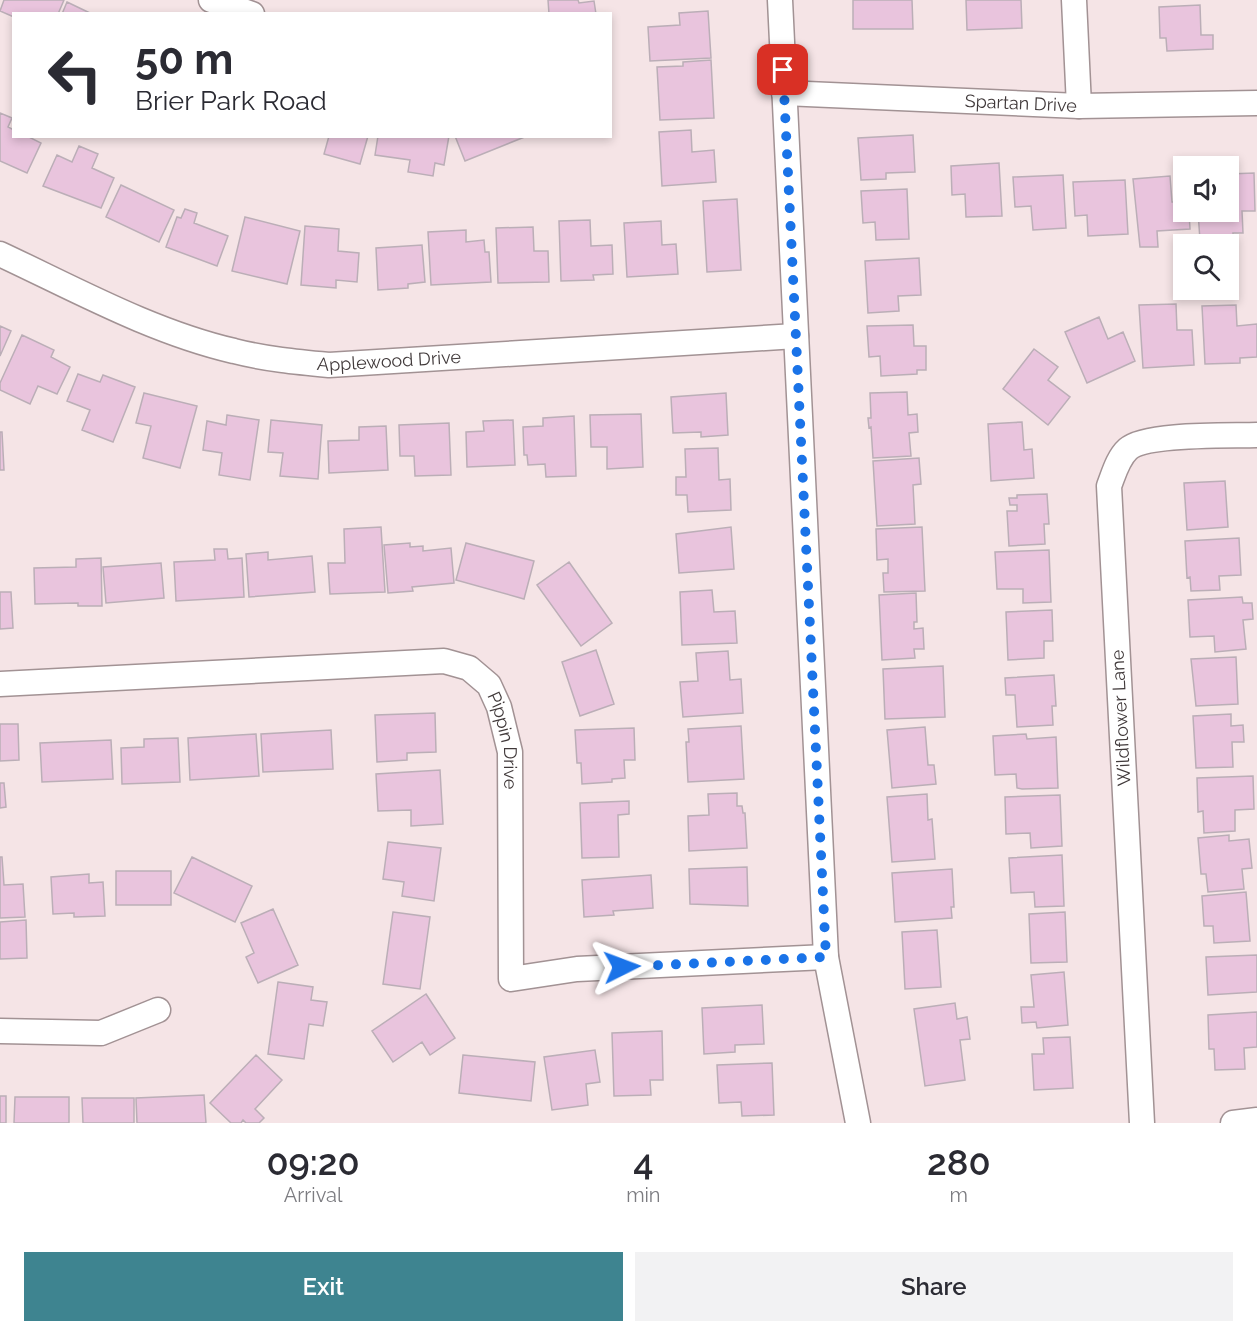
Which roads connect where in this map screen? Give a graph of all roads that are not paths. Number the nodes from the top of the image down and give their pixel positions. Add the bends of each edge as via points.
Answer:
1 (212, 0) edge
2 (780, 0) edge
3 (1074, 0) edge
4 (246, 12) edge
5 (784, 93) junction
6 (1257, 103) edge
7 (1079, 106) junction
8 (0, 254) edge
9 (796, 336) junction
10 (1257, 435) edge
11 (0, 684) edge
12 (826, 957) junction
13 (158, 1010) dead end
14 (0, 1031) edge
15 (1257, 1120) edge
16 (858, 1123) edge
17 (1142, 1123) edge
18 (1233, 1123) edge

1 - 4 street
2 - 5 street
3 - 7 street
5 - 7 street, Spartan Drive
5 - 9 street
6 - 7 street, Spartan Drive
8 - 9 street, Applewood Drive via 126,313 232,351 276,360 329,365
9 - 12 street
10 - 17 street, Wildflower Lane via 1145,440 1128,448 1116,465 1109,486
11 - 12 street, Pippin Drive via 444,661 469,668 489,685 510,752 511,979 577,969
12 - 16 street
13 - 14 street via 101,1033
15 - 18 street

